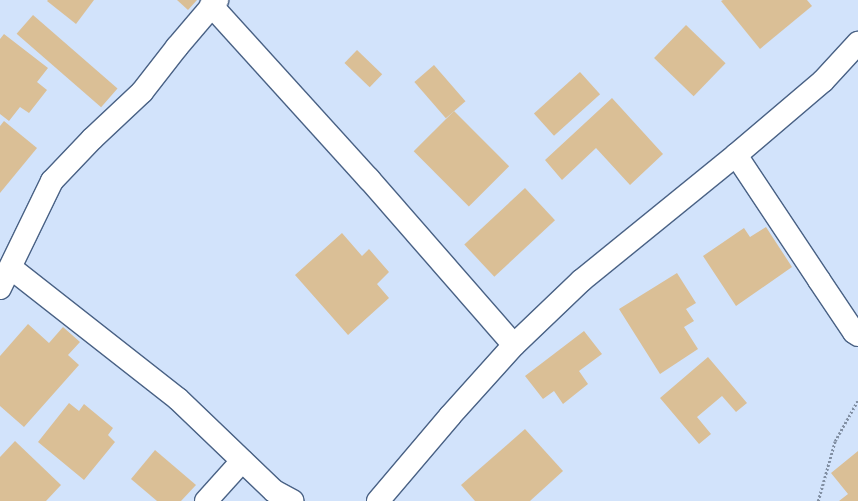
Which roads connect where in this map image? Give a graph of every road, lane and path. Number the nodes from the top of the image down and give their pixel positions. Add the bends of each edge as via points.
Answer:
1 (214, 3) edge
2 (858, 43) edge
3 (736, 155) junction
4 (11, 268) junction
5 (0, 288) edge
6 (858, 335) edge
7 (514, 345) junction
8 (858, 400) edge
9 (242, 461) junction
10 (206, 501) edge
11 (293, 501) edge
12 (378, 501) edge
13 (818, 501) edge

1 - 4 street via 142,92 52,181
1 - 7 street
2 - 3 street via 823,81
3 - 6 street via 818,280
3 - 7 street via 582,280
4 - 5 street
4 - 9 street via 178,399
7 - 12 street
8 - 13 path via 835,441
9 - 10 street
9 - 11 street via 274,491

